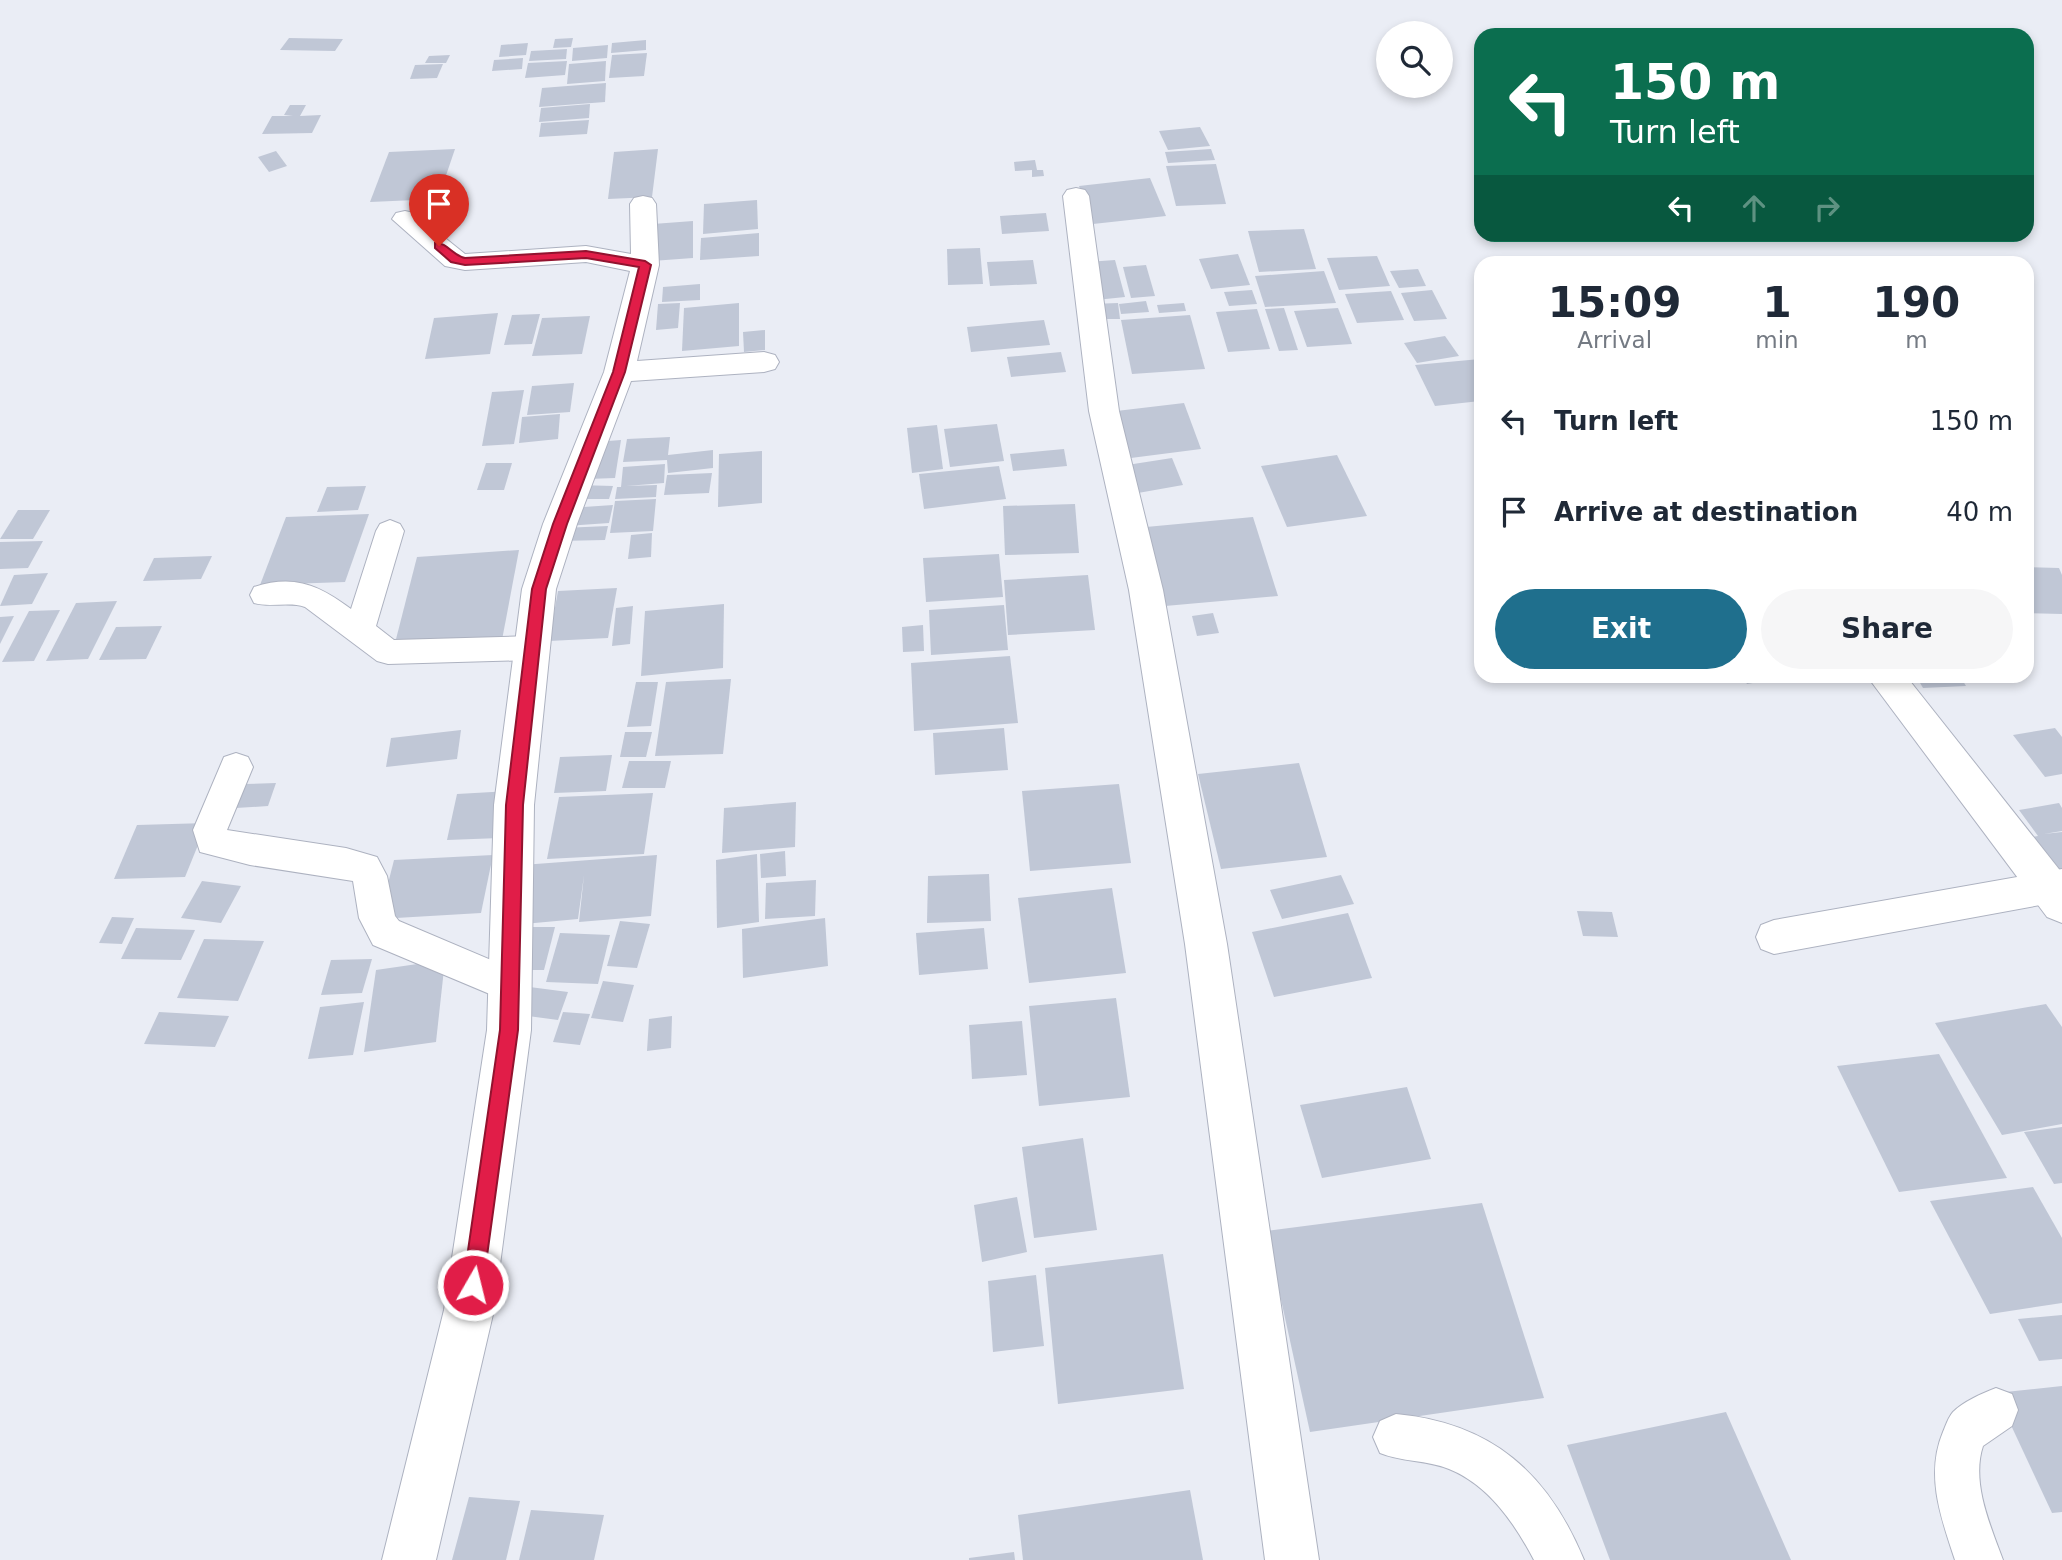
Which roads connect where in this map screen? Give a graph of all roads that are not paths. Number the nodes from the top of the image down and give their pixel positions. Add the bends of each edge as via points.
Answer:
1 (1076, 196) dead end
2 (643, 204) dead end
3 (405, 219) dead end
4 (645, 265) junction
5 (764, 362) dead end
6 (619, 372) junction
7 (390, 531) dead end
8 (265, 594) dead end
9 (359, 631) junction
10 (532, 648) junction
11 (1891, 683) edge
12 (236, 767) dead end
13 (2058, 892) edge
14 (1774, 937) dead end
15 (511, 986) junction
16 (1996, 1410) dead end
17 (1396, 1437) dead end
18 (409, 1560) edge
19 (1292, 1560) edge
20 (1560, 1560) edge
21 (1979, 1560) edge

1 - 19 street via 1104,411 1146,590 1206,944
2 - 4 street
3 - 4 street via 455,260 465,262 586,254
4 - 6 street
5 - 6 street
6 - 10 street via 539,589
7 - 9 lane
8 - 9 lane via 309,596
9 - 10 lane via 388,652
10 - 15 street via 514,805
11 - 13 street
12 - 15 lane via 210,830 212,841 365,868 371,877 377,924 386,933
13 - 14 lane
15 - 18 street via 509,1030 469,1310
16 - 21 lane via 1966,1430 1957,1461 1962,1512
17 - 20 lane via 1427,1438 1481,1460 1522,1496

